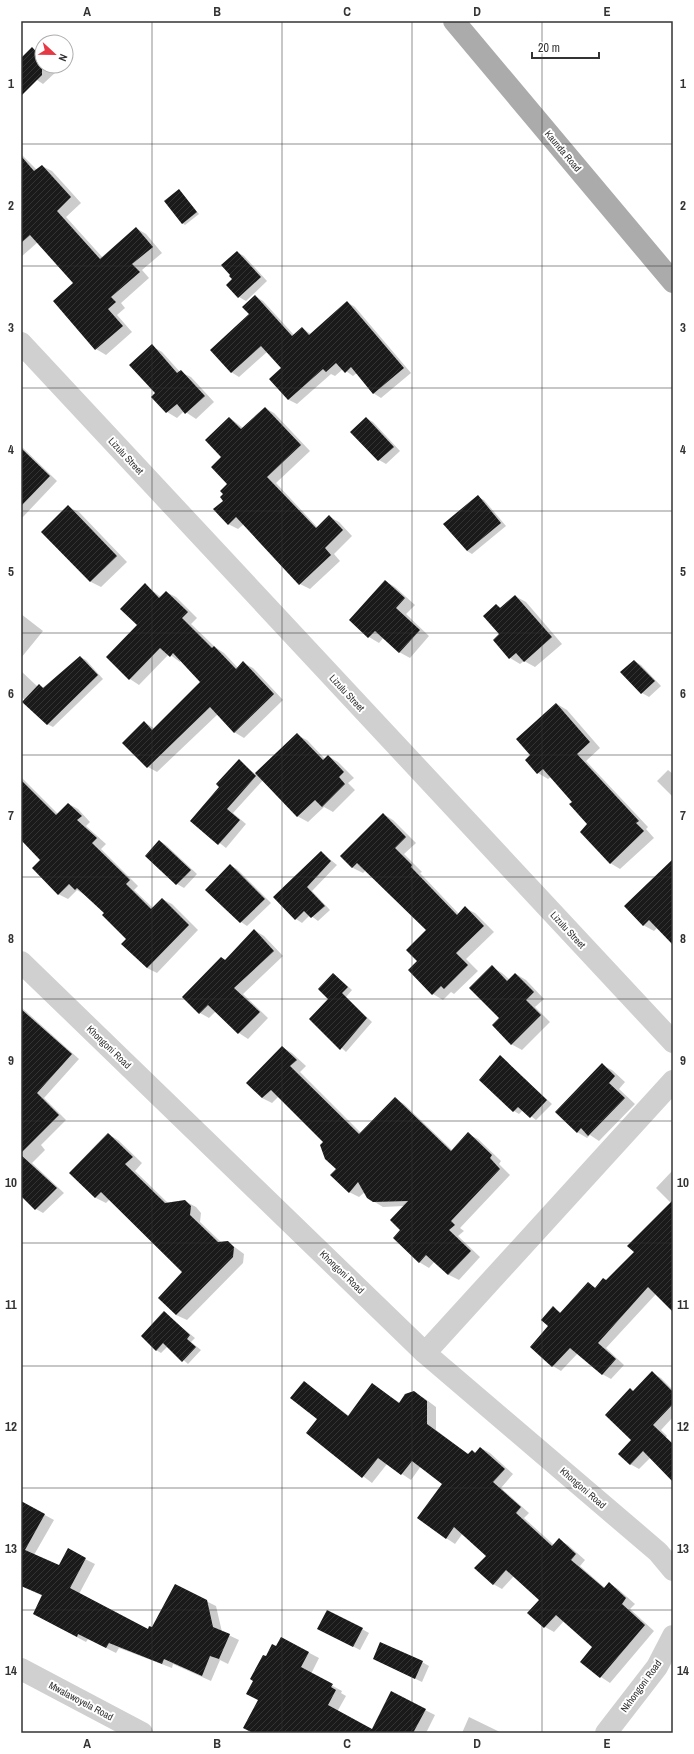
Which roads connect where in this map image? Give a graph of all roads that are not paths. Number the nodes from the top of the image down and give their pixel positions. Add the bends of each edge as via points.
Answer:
1 (454, 21) edge
2 (673, 282) edge
3 (21, 343) edge
4 (21, 962) edge
5 (673, 1042) edge
6 (673, 1081) edge
7 (425, 1353) junction
8 (673, 1570) edge
9 (673, 1636) edge
10 (21, 1669) edge
11 (142, 1733) edge
12 (606, 1733) edge

1 - 2 main road, Kaunda Road
3 - 5 street, Lizulu Street
4 - 7 street, Khongoni Road
6 - 7 street
7 - 8 street, Khongoni Road via 658,1552
9 - 12 street, Nkhongoni Road via 657,1668
10 - 11 street, Mwalawoyela Road

